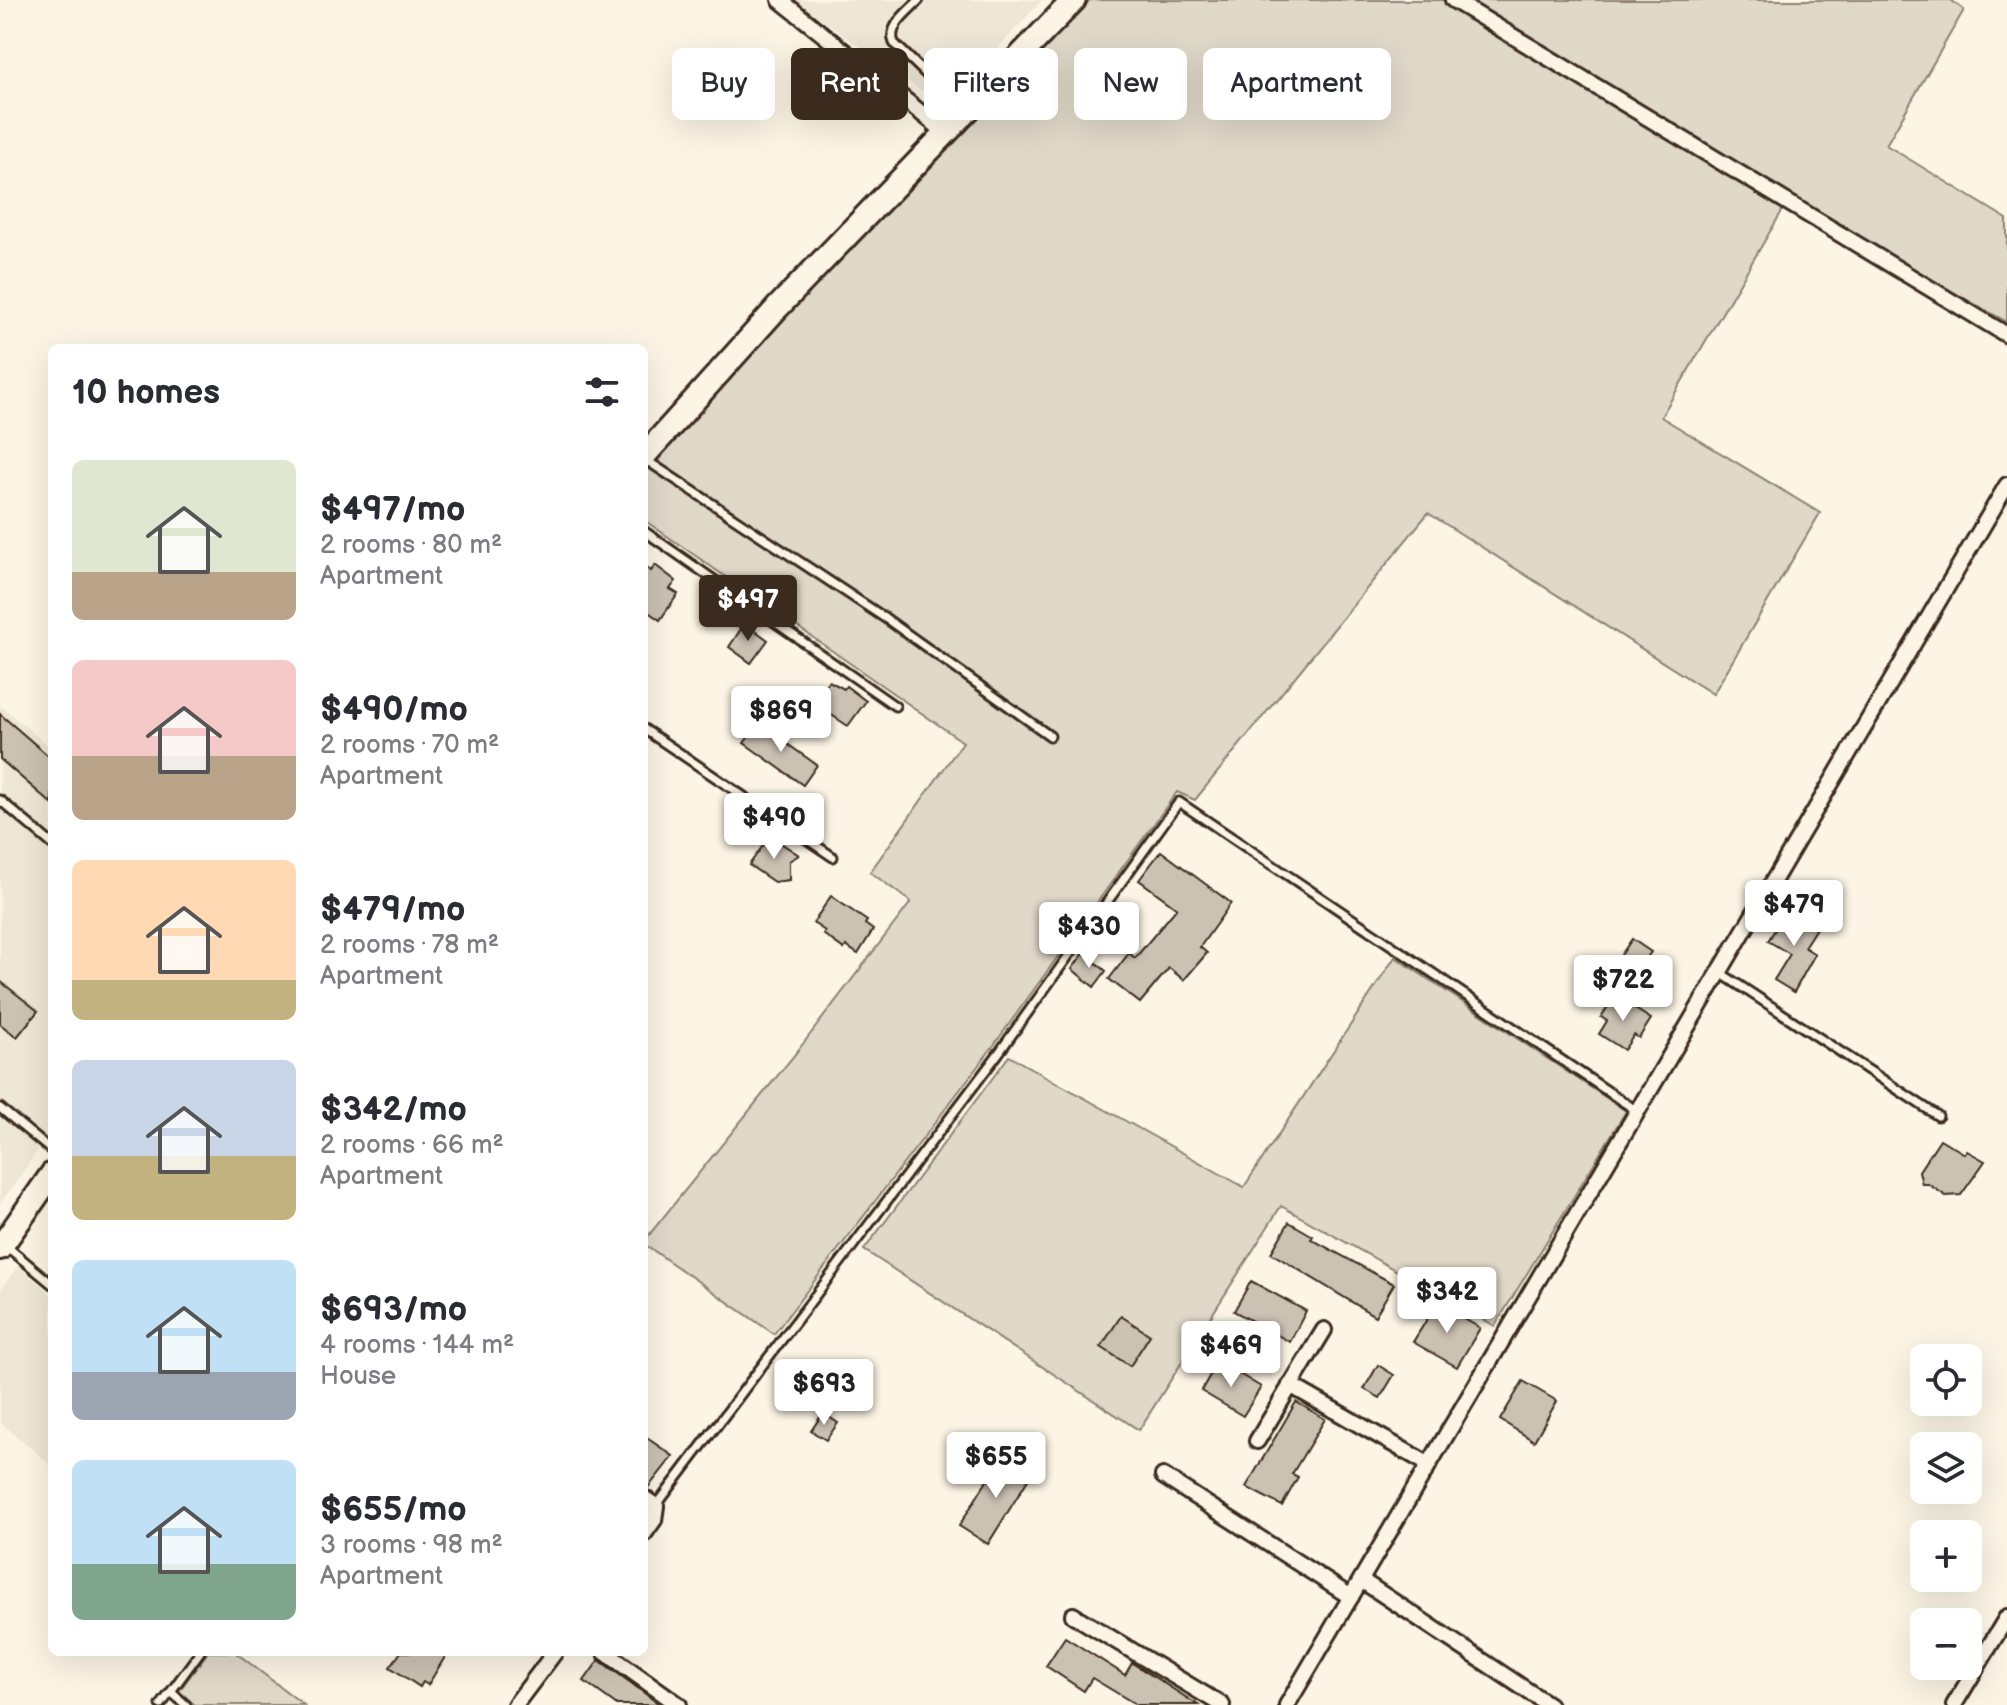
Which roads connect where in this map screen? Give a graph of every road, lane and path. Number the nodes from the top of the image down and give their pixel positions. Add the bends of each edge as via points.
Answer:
1 (780, 0) edge
2 (919, 0) edge
3 (1074, 0) edge
4 (1453, 0) edge
5 (1027, 48) edge
6 (924, 72) edge
7 (957, 120) edge
8 (945, 132) junction
9 (2007, 335) edge
10 (648, 453) edge
11 (648, 460) edge
12 (2007, 485) edge
13 (648, 534) edge
14 (895, 706) dead end
15 (648, 732) edge
16 (1050, 736) dead end
17 (0, 800) edge
18 (48, 841) edge
19 (833, 857) dead end
20 (1719, 972) junction
21 (0, 1108) edge
22 (1637, 1111) junction
23 (1938, 1116) dead end
24 (48, 1148) edge
25 (45, 1198) edge
26 (2, 1246) edge
27 (48, 1281) edge
28 (1324, 1330) dead end
29 (1290, 1385) junction
30 (1257, 1441) dead end
31 (1428, 1464) junction
32 (1163, 1476) dead end
33 (650, 1502) edge
34 (648, 1528) edge
35 (1361, 1580) junction
36 (1351, 1597) junction
37 (1073, 1615) dead end
38 (2007, 1617) edge
39 (197, 1656) edge
40 (552, 1656) edge
41 (611, 1656) edge
42 (171, 1692) junction
43 (161, 1705) edge
44 (186, 1705) edge
45 (515, 1705) edge
46 (679, 1705) edge
47 (1222, 1705) edge
48 (1287, 1705) edge
49 (1549, 1705) edge
50 (1954, 1705) edge

1 - 8 street
2 - 6 lane via 891,36
3 - 5 street
4 - 9 street
7 - 8 street
8 - 10 street
11 - 16 lane
12 - 20 street
13 - 14 lane
15 - 19 lane
17 - 18 lane
20 - 22 street
20 - 23 lane
21 - 24 lane
22 - 31 street
22 - 33 lane via 1179,802 998,1054
25 - 26 street
26 - 27 lane
28 - 29 street
29 - 30 street
29 - 31 street
31 - 35 street
32 - 36 street
33 - 34 street via 654,1520
35 - 36 street
35 - 49 street
36 - 48 street
37 - 47 street
38 - 50 street
39 - 42 lane
40 - 45 street
41 - 46 street
42 - 43 lane
42 - 44 lane

